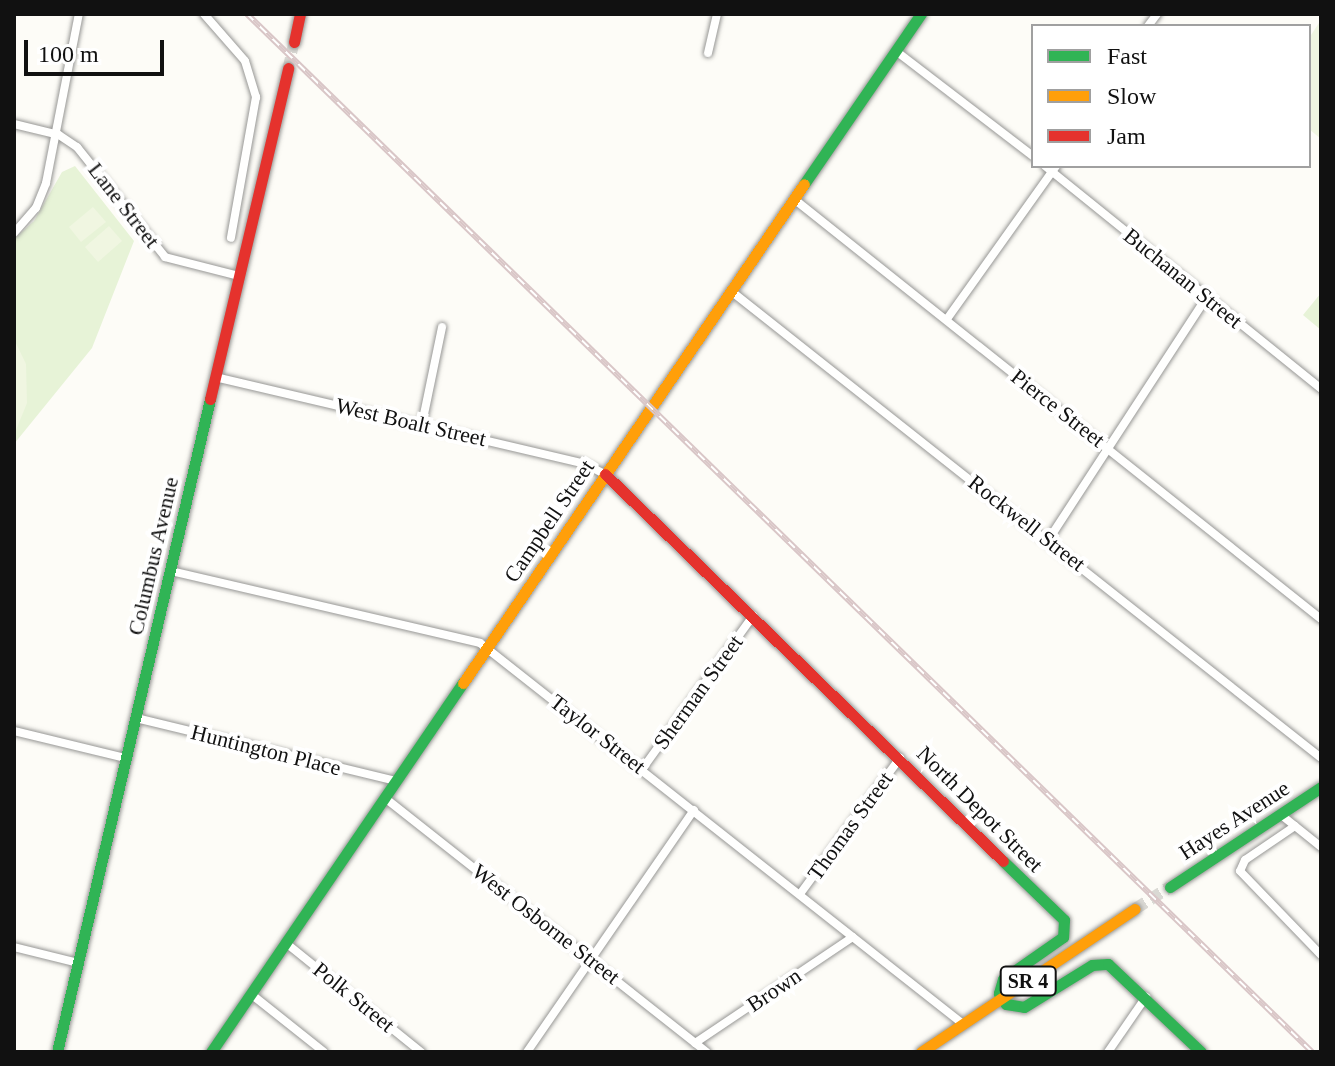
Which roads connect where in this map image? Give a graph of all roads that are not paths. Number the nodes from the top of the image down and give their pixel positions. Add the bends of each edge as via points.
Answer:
1 (79, 14) edge
2 (204, 14) edge
3 (300, 14) edge
4 (717, 14) edge
5 (921, 14) edge
6 (294, 42) tunnel mouth
7 (896, 51) junction
8 (708, 53) dead end
9 (288, 68) tunnel mouth
10 (14, 124) edge
11 (59, 135) junction
12 (1031, 154) edge
13 (1051, 168) edge
14 (794, 199) junction
15 (14, 233) edge
16 (231, 238) dead end
17 (239, 276) junction
18 (731, 291) junction
19 (1206, 298) junction
20 (947, 319) junction
21 (442, 327) dead end
22 (215, 377) junction
23 (1321, 389) edge
24 (422, 424) junction
25 (1110, 448) junction
26 (605, 474) junction
27 (1049, 539) junction
28 (171, 571) junction
29 (753, 616) junction
30 (1321, 619) edge
31 (487, 648) junction
32 (136, 718) junction
33 (14, 731) edge
34 (126, 758) junction
35 (900, 758) junction
36 (1321, 758) edge
37 (643, 768) junction
38 (396, 781) junction
39 (1321, 787) edge
40 (385, 798) junction
41 (694, 810) junction
42 (1280, 814) junction
43 (1295, 826) junction
44 (1321, 847) edge
45 (1170, 887) tunnel mouth
46 (800, 894) junction
47 (1135, 909) tunnel mouth
48 (853, 937) junction
49 (286, 943) junction
50 (14, 947) edge
51 (1321, 955) edge
52 (592, 959) junction
53 (78, 963) junction
54 (251, 994) junction
55 (1146, 997) junction
56 (1001, 999) junction
57 (963, 1024) junction
58 (695, 1043) junction
59 (1110, 1051) edge
60 (57, 1052) edge
61 (211, 1052) edge
62 (324, 1052) edge
63 (421, 1052) edge
64 (527, 1052) edge
65 (707, 1052) edge
66 (921, 1052) edge
67 (1201, 1052) edge

1 - 11 street via 64,75
2 - 16 street via 242,56 256,97
3 - 6 street
4 - 8 street
5 - 7 street, Campbell Street
7 - 12 street
7 - 14 street, Campbell Street
9 - 17 street, Columbus Avenue
10 - 11 street, Lane Street
11 - 15 street via 41,199
11 - 17 street, Lane Street via 91,162 165,257
13 - 19 street, Buchanan Street
13 - 20 street
14 - 18 street, Campbell Street
14 - 20 street, Pierce Street
17 - 22 street, Columbus Avenue
18 - 26 street, Campbell Street
18 - 27 street, Rockwell Street
19 - 23 street, Buchanan Street
19 - 25 street
20 - 25 street, Pierce Street
21 - 24 street
22 - 24 street, West Boalt Street
22 - 28 street, Columbus Avenue
24 - 26 street, West Boalt Street via 583,463
25 - 27 street
25 - 30 street, Pierce Street
26 - 29 street, North Depot Street
26 - 31 street, Campbell Street
27 - 36 street, Rockwell Street
28 - 31 street, Taylor Street
28 - 32 street, Columbus Avenue
29 - 35 street, North Depot Street
29 - 37 street, Sherman Street
31 - 37 street, Taylor Street
31 - 38 street, Campbell Street
32 - 34 street, Columbus Avenue
32 - 38 street, Huntington Place
33 - 34 street
34 - 53 street, Columbus Avenue
35 - 46 street, Thomas Street
35 - 56 street, North Depot Street via 1066,924 1060,939 1004,977
37 - 41 street, Taylor Street
38 - 40 street, Campbell Street
39 - 42 street, Hayes Avenue
40 - 49 street, Campbell Street
40 - 52 street, West Osborne Street
41 - 46 street, Taylor Street
41 - 52 street
42 - 43 street
42 - 45 street, Hayes Avenue
43 - 44 street
43 - 51 street via 1247,858 1240,871
46 - 48 street, Taylor Street
47 - 56 street, SR 4
48 - 57 street, Taylor Street
48 - 58 street, Brown
49 - 54 street, Campbell Street
49 - 63 street, Polk Street
50 - 53 street
52 - 58 street, West Osborne Street
52 - 64 street
53 - 60 street, Columbus Avenue
54 - 61 street, Campbell Street
54 - 62 street
55 - 56 street via 1115,967 1100,963 1024,1007
55 - 59 street
55 - 67 street
56 - 57 street, SR 4
57 - 66 street, SR 4
58 - 65 street, West Osborne Street

